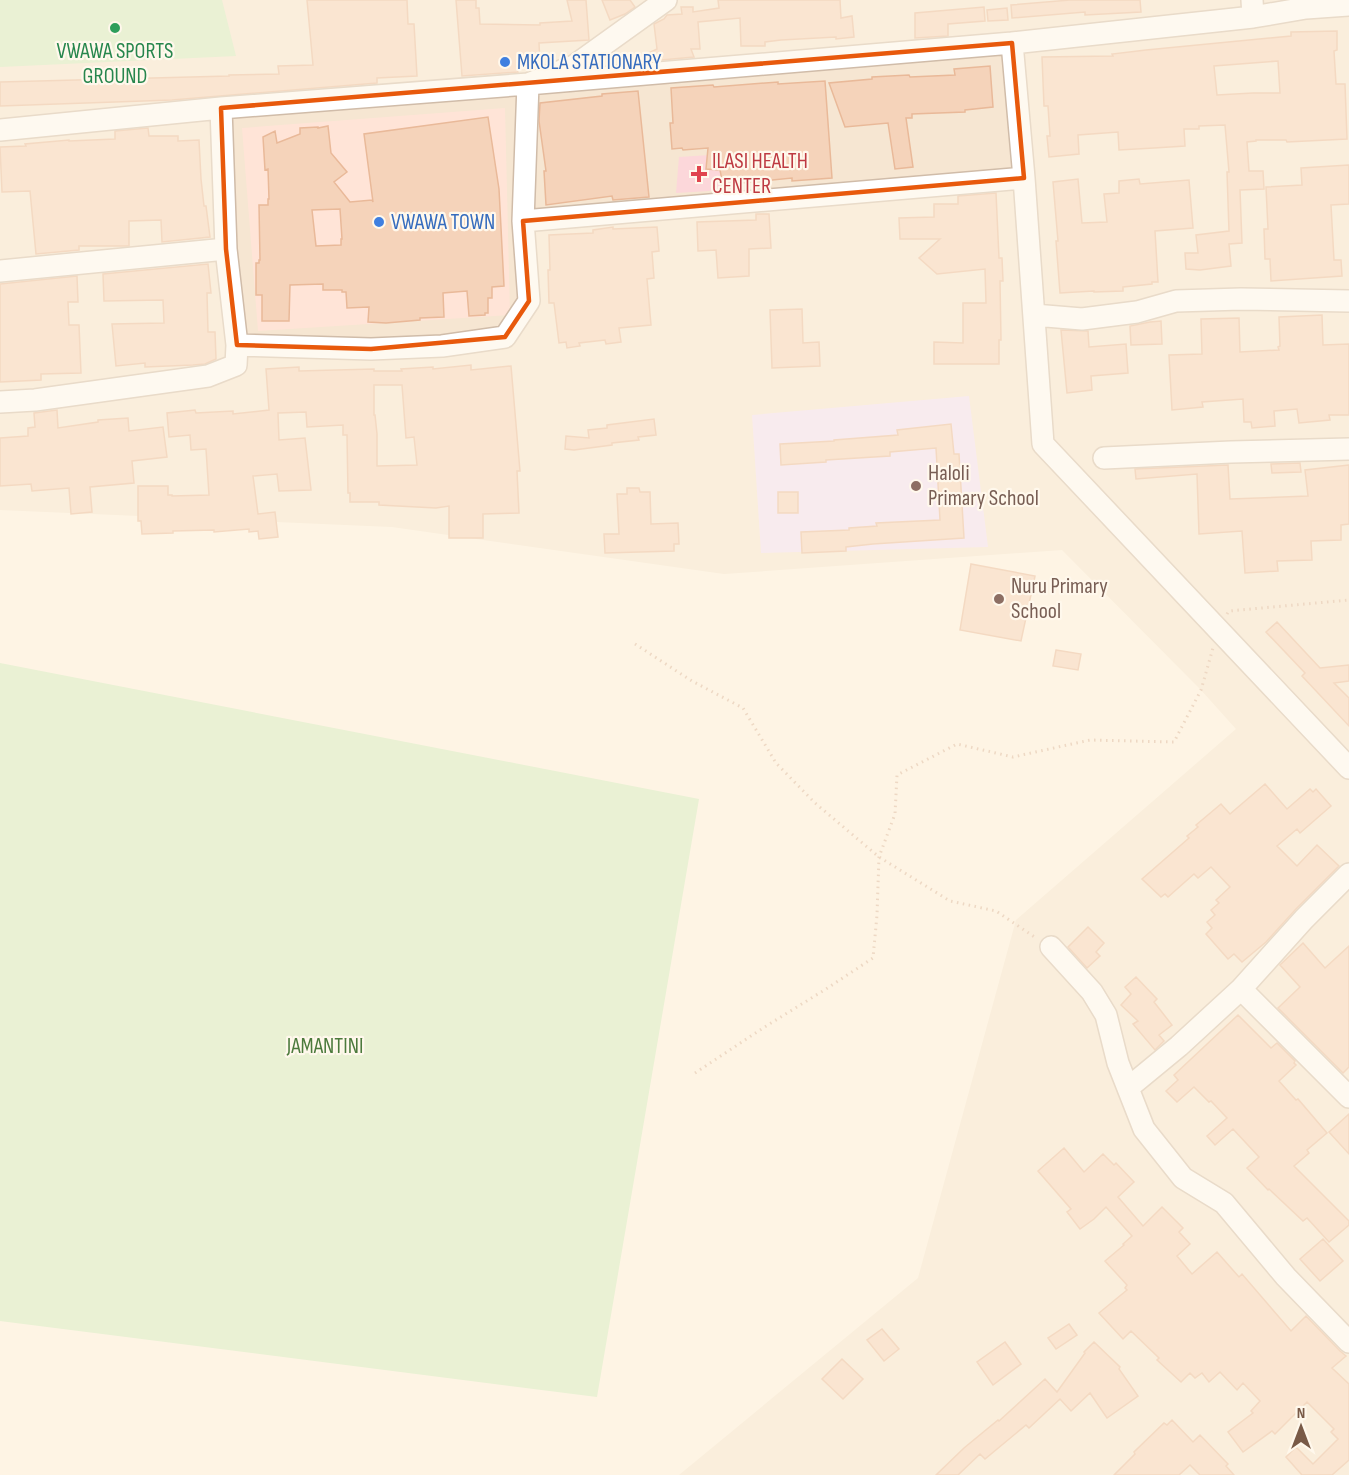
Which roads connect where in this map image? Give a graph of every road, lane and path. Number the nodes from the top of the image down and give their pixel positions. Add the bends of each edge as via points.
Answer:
1 (666, 0) edge
2 (1349, 5) edge
3 (1252, 9) edge
4 (1012, 43) junction
5 (528, 84) junction
6 (221, 108) junction
7 (0, 130) edge
8 (1024, 178) junction
9 (523, 221) junction
10 (226, 249) junction
11 (0, 271) edge
12 (1349, 301) edge
13 (1034, 315) junction
14 (237, 345) junction
15 (0, 402) edge
16 (1349, 449) edge
17 (1104, 458) dead end
18 (1349, 600) edge
19 (1218, 629) junction
20 (635, 644) dead end
21 (1349, 768) edge
22 (879, 857) junction
23 (1349, 874) edge
24 (1051, 947) joint
25 (1241, 989) junction
26 (695, 1073) dead end
27 (1128, 1088) junction
28 (1349, 1097) edge
29 (1349, 1342) edge

1 - 5 street via 574,66
2 - 3 street
3 - 4 street
4 - 5 street
4 - 8 street
5 - 6 street
5 - 9 street
6 - 7 street
6 - 10 street
8 - 9 street
8 - 13 street
9 - 14 street via 529,302 505,337 442,346 370,349
10 - 11 street
10 - 14 street
12 - 13 street via 1176,301 1137,312 1082,319
13 - 19 street via 1043,444
14 - 15 street via 236,365 208,376
16 - 17 street
18 - 19 path via 1229,611
19 - 21 street
19 - 22 path via 1201,690 1174,742 1090,740 1013,757 957,744 897,775 895,814
20 - 22 path via 743,708 776,763 815,803
22 - 24 path via 950,901 996,911
22 - 26 path via 873,958
23 - 25 street
24 - 27 street via 1106,1015
25 - 27 street
25 - 28 street
27 - 29 street via 1144,1129 1183,1178 1224,1203 1286,1277

